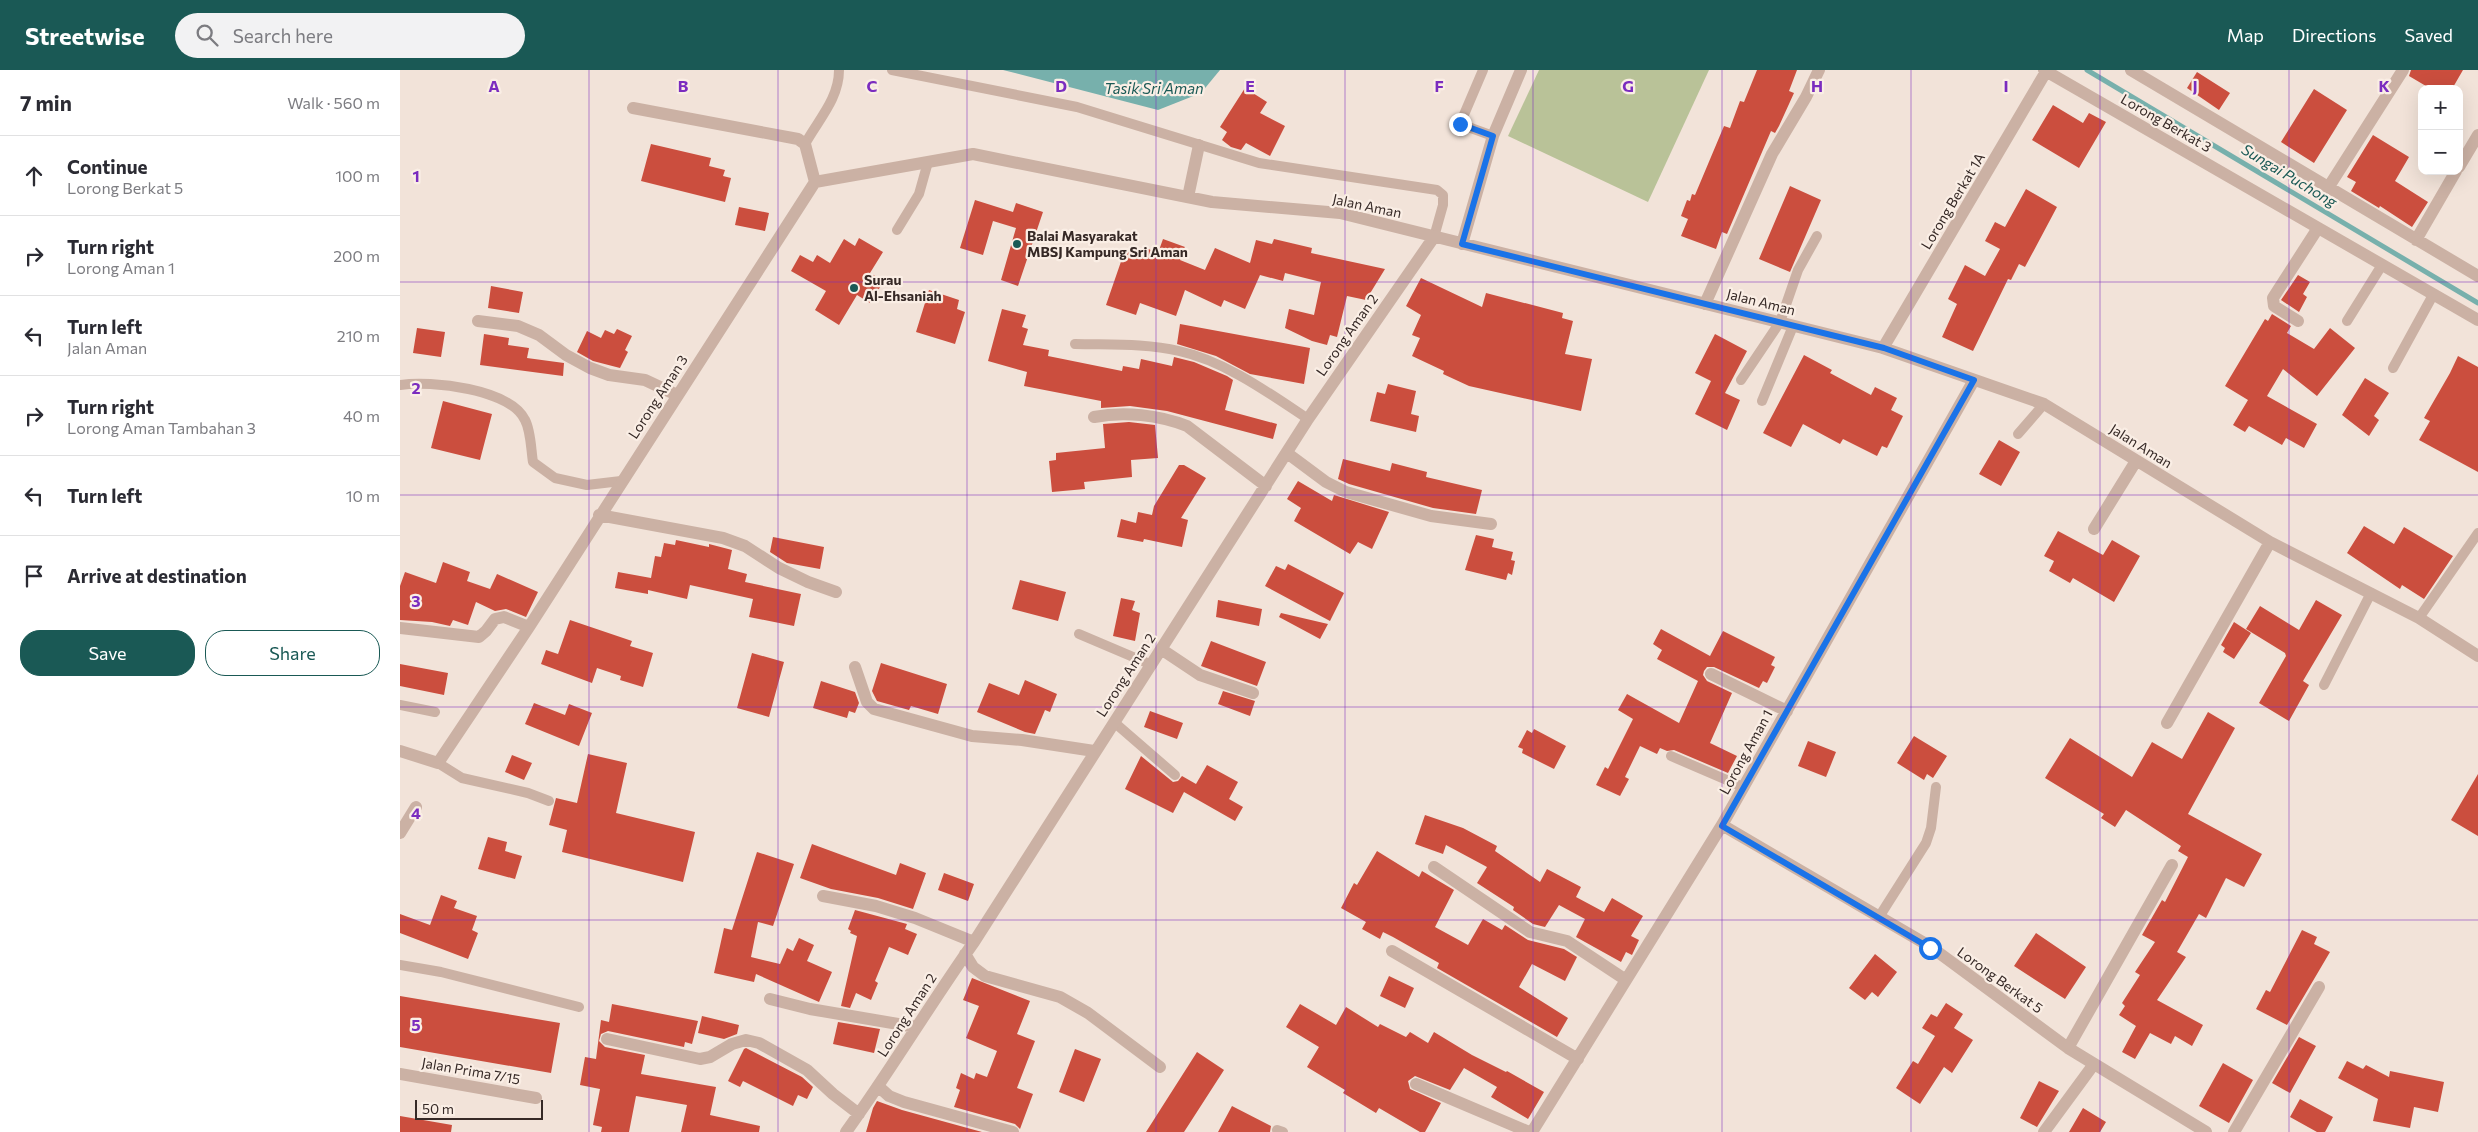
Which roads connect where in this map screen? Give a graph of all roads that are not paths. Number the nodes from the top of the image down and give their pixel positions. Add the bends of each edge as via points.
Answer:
1 (839, 70) edge
2 (892, 70) edge
3 (1483, 70) edge
4 (1521, 70) edge
5 (1819, 70) edge
6 (2046, 70) edge
7 (2131, 70) edge
8 (2403, 70) edge
9 (633, 108) dead end
10 (2478, 135) edge
11 (1493, 136) junction
12 (805, 144) junction
13 (1199, 145) junction
14 (2463, 159) edge
15 (928, 162) junction
16 (2454, 175) edge
17 (815, 182) junction
18 (2328, 188) junction
19 (1188, 197) junction
20 (2318, 228) junction
21 (897, 230) dead end
22 (1817, 236) dead end
23 (1434, 237) junction
24 (2416, 240) junction
25 (1462, 244) junction
26 (2382, 265) junction
27 (2478, 276) edge
28 (2433, 295) junction
29 (1705, 304) junction
30 (2478, 320) edge
31 (478, 321) dead end
32 (2298, 321) dead end
33 (2347, 321) dead end
34 (1780, 322) junction
35 (1793, 326) junction
36 (1075, 344) dead end
37 (1884, 348) junction
38 (2393, 368) dead end
39 (1741, 380) dead end
40 (1974, 380) junction
41 (400, 385) edge
42 (677, 395) junction
43 (1762, 401) dead end
44 (2044, 404) junction
45 (1094, 417) dead end
46 (1308, 419) junction
47 (2018, 434) dead end
48 (1287, 453) junction
49 (2136, 461) junction
50 (621, 481) junction
51 (1266, 486) junction
52 (600, 514) junction
53 (1491, 524) dead end
54 (2094, 529) dead end
55 (2478, 533) edge
56 (2270, 542) junction
57 (836, 592) dead end
58 (2371, 593) junction
59 (2419, 618) junction
60 (528, 627) junction
61 (400, 628) edge
62 (1079, 634) dead end
63 (1161, 649) junction
64 (2478, 656) edge
65 (1152, 665) junction
66 (855, 667) dead end
67 (1711, 674) dead end
68 (2324, 685) dead end
69 (1253, 693) dead end
70 (400, 705) edge
71 (1786, 711) junction
72 (435, 712) dead end
73 (1114, 723) junction
74 (2167, 723) dead end
75 (400, 751) edge
76 (1094, 752) junction
77 (1671, 756) dead end
78 (438, 763) junction
79 (1175, 775) dead end
80 (1743, 787) junction
81 (1936, 787) dead end
82 (549, 802) dead end
83 (416, 807) dead end
84 (1722, 826) junction
85 (400, 833) edge
86 (2172, 865) dead end
87 (1434, 867) dead end
88 (822, 896) dead end
89 (1879, 917) junction
90 (974, 942) junction
91 (1392, 952) dead end
92 (965, 954) junction
93 (400, 965) edge
94 (1626, 980) junction
95 (2319, 987) dead end
96 (770, 999) dead end
97 (579, 1007) dead end
98 (916, 1027) junction
99 (607, 1040) dead end
100 (2068, 1048) junction
101 (1578, 1058) junction
102 (2094, 1064) junction
103 (1160, 1067) dead end
104 (400, 1074) edge
105 (1416, 1084) dead end
106 (879, 1087) junction
107 (536, 1098) dead end
108 (859, 1114) junction
109 (846, 1132) edge
110 (1013, 1132) edge
111 (1531, 1132) edge
112 (2044, 1132) edge
113 (2206, 1132) edge
114 (2234, 1132) edge

1 - 12 lane via 839,84 833,100
2 - 13 lane via 1077,107
3 - 11 lane via 1460,124
4 - 11 street
5 - 29 street via 1772,154
6 - 20 street, Lorong Berkat 3
6 - 37 street, Lorong Berkat 1A
7 - 18 street
8 - 18 street
9 - 12 street via 798,139
10 - 14 street
11 - 25 street
12 - 17 street
13 - 19 street
13 - 23 lane via 1259,163 1437,190 1443,195 1443,204
15 - 17 street
15 - 19 street, Jalan Aman via 973,154
15 - 21 lane via 919,194
16 - 24 street
17 - 42 street, Lorong Aman 3
18 - 24 street
19 - 23 street, Jalan Aman via 1340,213
20 - 26 street, Lorong Berkat 3
20 - 32 street via 2273,298 2274,306
22 - 34 lane via 1798,270
23 - 25 street, Jalan Aman
23 - 46 street, Lorong Aman 2
24 - 27 street
25 - 29 street, Jalan Aman
26 - 28 street, Lorong Berkat 3
26 - 33 lane
28 - 30 street, Lorong Berkat 3
28 - 38 lane
29 - 34 street, Jalan Aman
31 - 42 street via 518,326 539,335 590,368 609,375 644,380
34 - 35 street, Jalan Aman
34 - 39 lane
35 - 37 street, Jalan Aman
35 - 43 lane
36 - 46 lane via 1179,351 1241,377
37 - 40 street, Jalan Aman
40 - 44 street, Jalan Aman
40 - 71 street, Lorong Aman 1
41 - 50 lane via 414,383 484,392 514,406 526,421 533,462 555,478 587,485
42 - 50 street, Lorong Aman 3
44 - 47 lane
44 - 49 street, Jalan Aman
45 - 51 street via 1115,413 1173,420 1187,426
46 - 48 street, Lorong Aman 2
48 - 51 street, Lorong Aman 2
48 - 53 street via 1326,482 1346,492 1431,516
49 - 54 street
49 - 56 street, Jalan Aman
50 - 52 street, Lorong Aman 3
51 - 63 street, Lorong Aman 2
52 - 57 street via 723,538 745,546 808,582
52 - 60 street, Lorong Aman 3
55 - 59 lane
56 - 58 street, Jalan Aman
56 - 74 street
58 - 59 street, Jalan Aman
58 - 68 lane
59 - 64 street, Jalan Aman
60 - 61 street via 504,618 495,619 486,632 478,636
60 - 78 street, Lorong Aman 3
62 - 65 lane
63 - 65 street, Lorong Aman 2
63 - 69 street via 1200,675
65 - 73 street, Lorong Aman 2
66 - 76 street via 867,702 874,709 972,736 1022,740
67 - 71 street
70 - 72 lane
71 - 80 street, Lorong Aman 1
73 - 76 street, Lorong Aman 2
73 - 79 lane
75 - 78 street
76 - 90 street, Lorong Aman 2
77 - 80 lane
78 - 82 lane via 462,778 528,793
80 - 84 street, Lorong Aman 1
81 - 89 lane via 1926,843
83 - 85 street
84 - 89 street, Lorong Berkat 5
84 - 94 street, Lorong Aman 1
86 - 100 street
87 - 94 street via 1530,932 1567,941
88 - 90 street via 876,906
89 - 100 street, Lorong Berkat 5 via 1930,948
90 - 92 street, Lorong Aman 2
91 - 101 street
92 - 98 street, Lorong Aman 2
92 - 103 street via 972,967 985,976 1060,997 1088,1013
93 - 97 lane via 441,972
94 - 101 street, Lorong Aman 1
95 - 114 street
96 - 98 street
98 - 106 street, Lorong Aman 2
99 - 108 street via 700,1059 746,1040 759,1043 807,1070
100 - 102 street, Lorong Berkat 5
101 - 111 street, Lorong Aman 1
102 - 112 street
102 - 113 street, Lorong Berkat 5
104 - 107 street, Jalan Prima 7/15
105 - 111 street
106 - 108 street, Lorong Aman 2
106 - 110 street via 889,1096 904,1102
108 - 109 street, Lorong Aman 2

